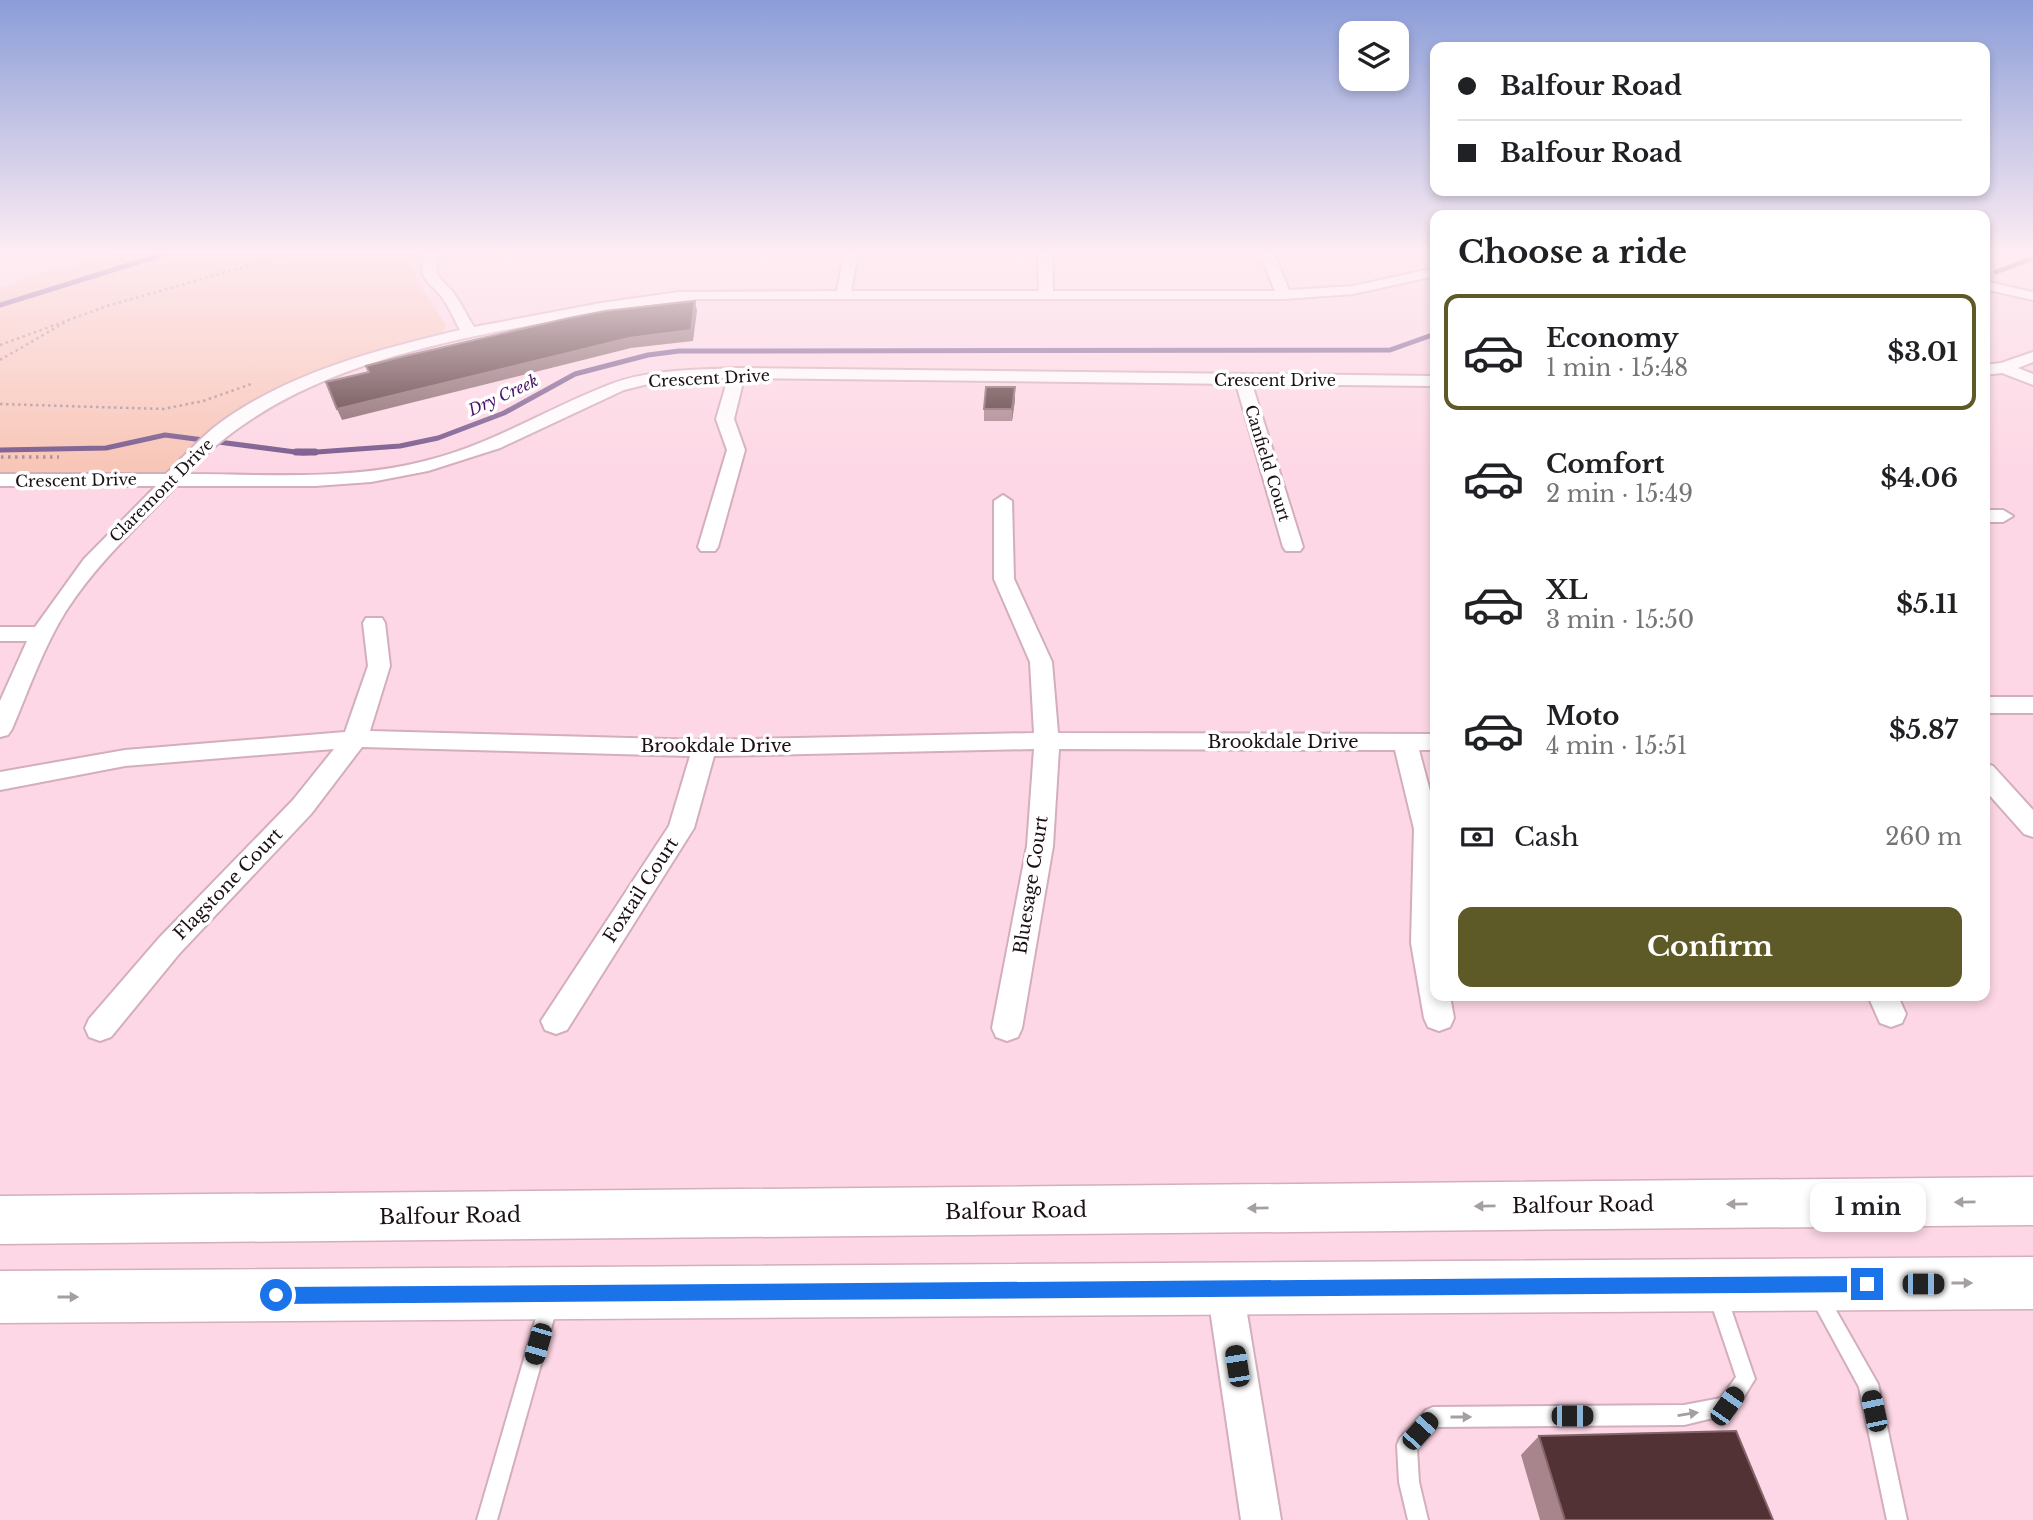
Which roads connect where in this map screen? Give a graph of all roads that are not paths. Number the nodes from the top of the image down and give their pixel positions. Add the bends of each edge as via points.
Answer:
1 (465, 325) edge
2 (508, 325) edge
3 (469, 332) junction
4 (2033, 357) edge
5 (2004, 368) junction
6 (1990, 369) edge
7 (737, 373) junction
8 (1243, 380) junction
9 (2033, 380) edge
10 (1430, 381) edge
11 (174, 479) junction
12 (0, 480) edge
13 (1003, 501) dead end
14 (708, 547) dead end
15 (1293, 547) dead end
16 (374, 623) dead end
17 (0, 634) edge
18 (42, 634) junction
19 (1990, 705) edge
20 (2033, 705) edge
21 (0, 729) edge
22 (355, 739) junction
23 (1047, 741) junction
24 (1430, 742) edge
25 (1405, 743) junction
26 (704, 748) junction
27 (1990, 779) edge
28 (0, 781) edge
29 (2033, 827) edge
30 (1430, 972) edge
31 (1435, 1001) edge
32 (1438, 1018) dead end
33 (556, 1021) dead end
34 (100, 1028) dead end
35 (1007, 1028) dead end
36 (2033, 1201) edge
37 (0, 1220) edge
38 (2033, 1283) edge
39 (1812, 1284) junction
40 (1714, 1285) junction
41 (1225, 1289) junction
42 (552, 1293) junction
43 (0, 1297) edge
44 (486, 1520) edge
45 (1261, 1520) edge
46 (1418, 1520) edge
47 (1897, 1520) edge

1 - 3 street
2 - 3 street, Claremont Drive
3 - 11 street, Claremont Drive via 392,353 278,395 227,426
4 - 5 street
5 - 6 street
5 - 9 street
7 - 8 street, Crescent Drive
7 - 11 street, Crescent Drive via 655,377 618,387 494,444 428,466 315,480
7 - 14 street via 725,419 736,450
8 - 10 street, Crescent Drive
8 - 15 street, Canfield Court
11 - 12 street, Crescent Drive
11 - 18 street, Claremont Drive via 106,545 70,589
13 - 23 street, Bluesage Court via 1004,579 1041,662
16 - 22 street, Flagstone Court via 379,666
17 - 18 street
18 - 21 street, Claremont Drive
19 - 20 street
22 - 26 street, Brookdale Drive
22 - 28 street, Brookdale Drive via 125,758
22 - 34 street, Flagstone Court via 302,807 169,946
23 - 25 street, Brookdale Drive
23 - 26 street, Brookdale Drive
23 - 35 street, Bluesage Court via 1040,846
24 - 25 street, Brookdale Drive
25 - 30 street via 1427,829 1425,943
26 - 33 street, Foxtail Court via 681,828
27 - 29 street
31 - 32 street
36 -> 37 main road, Balfour Road
39 -> 38 main road
39 - 40 main road
39 - 47 lane via 1868,1384
40 - 41 main road
46 -> 40 lane via 1409,1482 1408,1445 1433,1417 1684,1416 1727,1406 1745,1379
41 - 42 main road
41 - 45 street
43 -> 42 main road
42 - 44 lane

